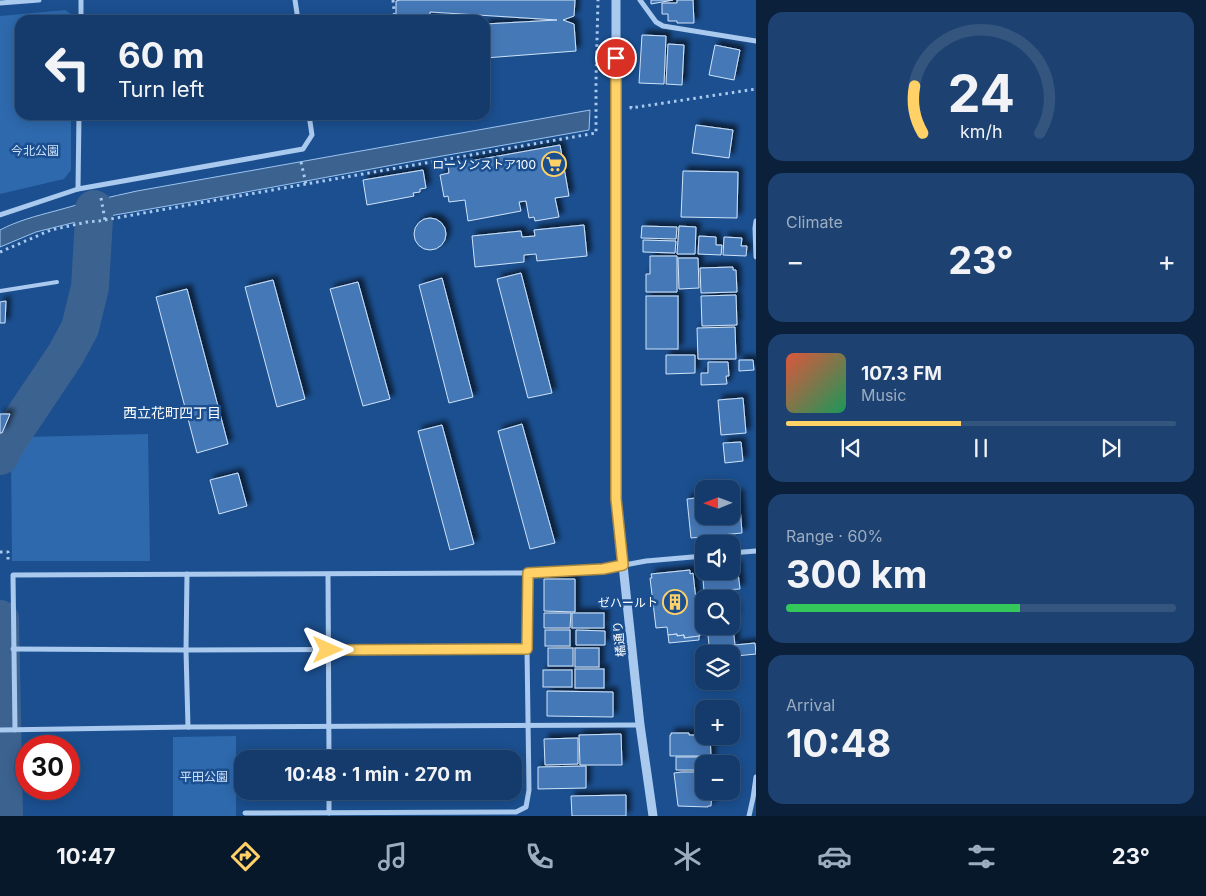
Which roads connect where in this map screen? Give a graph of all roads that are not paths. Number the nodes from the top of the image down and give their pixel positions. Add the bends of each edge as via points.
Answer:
1 (38, 0) edge
2 (81, 0) edge
3 (295, 0) edge
4 (616, 0) edge
5 (640, 0) edge
6 (0, 3) edge
7 (81, 15) edge
8 (297, 15) edge
9 (756, 41) edge
10 (79, 120) edge
11 (310, 120) edge
12 (78, 189) junction
13 (0, 215) edge
14 (756, 220) edge
15 (756, 257) edge
16 (57, 282) dead end
17 (0, 292) edge
18 (756, 551) edge
19 (740, 552) edge
20 (695, 557) edge
21 (623, 565) junction
22 (528, 573) junction
23 (187, 574) junction
24 (328, 574) junction
25 (13, 649) junction
26 (527, 649) junction
27 (186, 650) junction
28 (328, 650) junction
29 (640, 725) junction
30 (329, 726) junction
31 (529, 726) junction
32 (188, 727) junction
33 (0, 730) edge
34 (12, 730) junction
35 (329, 750) edge
36 (756, 781) edge
37 (329, 800) edge
38 (245, 813) dead end
39 (329, 813) junction
40 (653, 816) edge
41 (749, 816) edge

1 - 6 street
2 - 7 street
3 - 8 street
4 - 21 street, 橘通り via 616,499
5 - 9 street via 656,22 663,26
10 - 12 street
11 - 12 street via 312,135 303,149
12 - 13 street
14 - 15 street
16 - 17 lane
18 - 19 street
20 - 21 street
21 - 22 street
21 - 29 street, 橘通り
22 - 24 street
22 - 26 street
23 - 24 street
23 - 25 street via 13,575
23 - 27 street
24 - 28 street
25 - 27 street
25 - 34 street
26 - 28 street
26 - 31 street
27 - 28 street
27 - 32 street
28 - 30 street
29 - 31 street
29 - 40 street, 橘通り
30 - 31 street
30 - 32 street
30 - 35 street
31 - 39 street via 529,790 526,807 516,812
32 - 34 street
33 - 34 street
36 - 41 street
37 - 39 street
38 - 39 street

